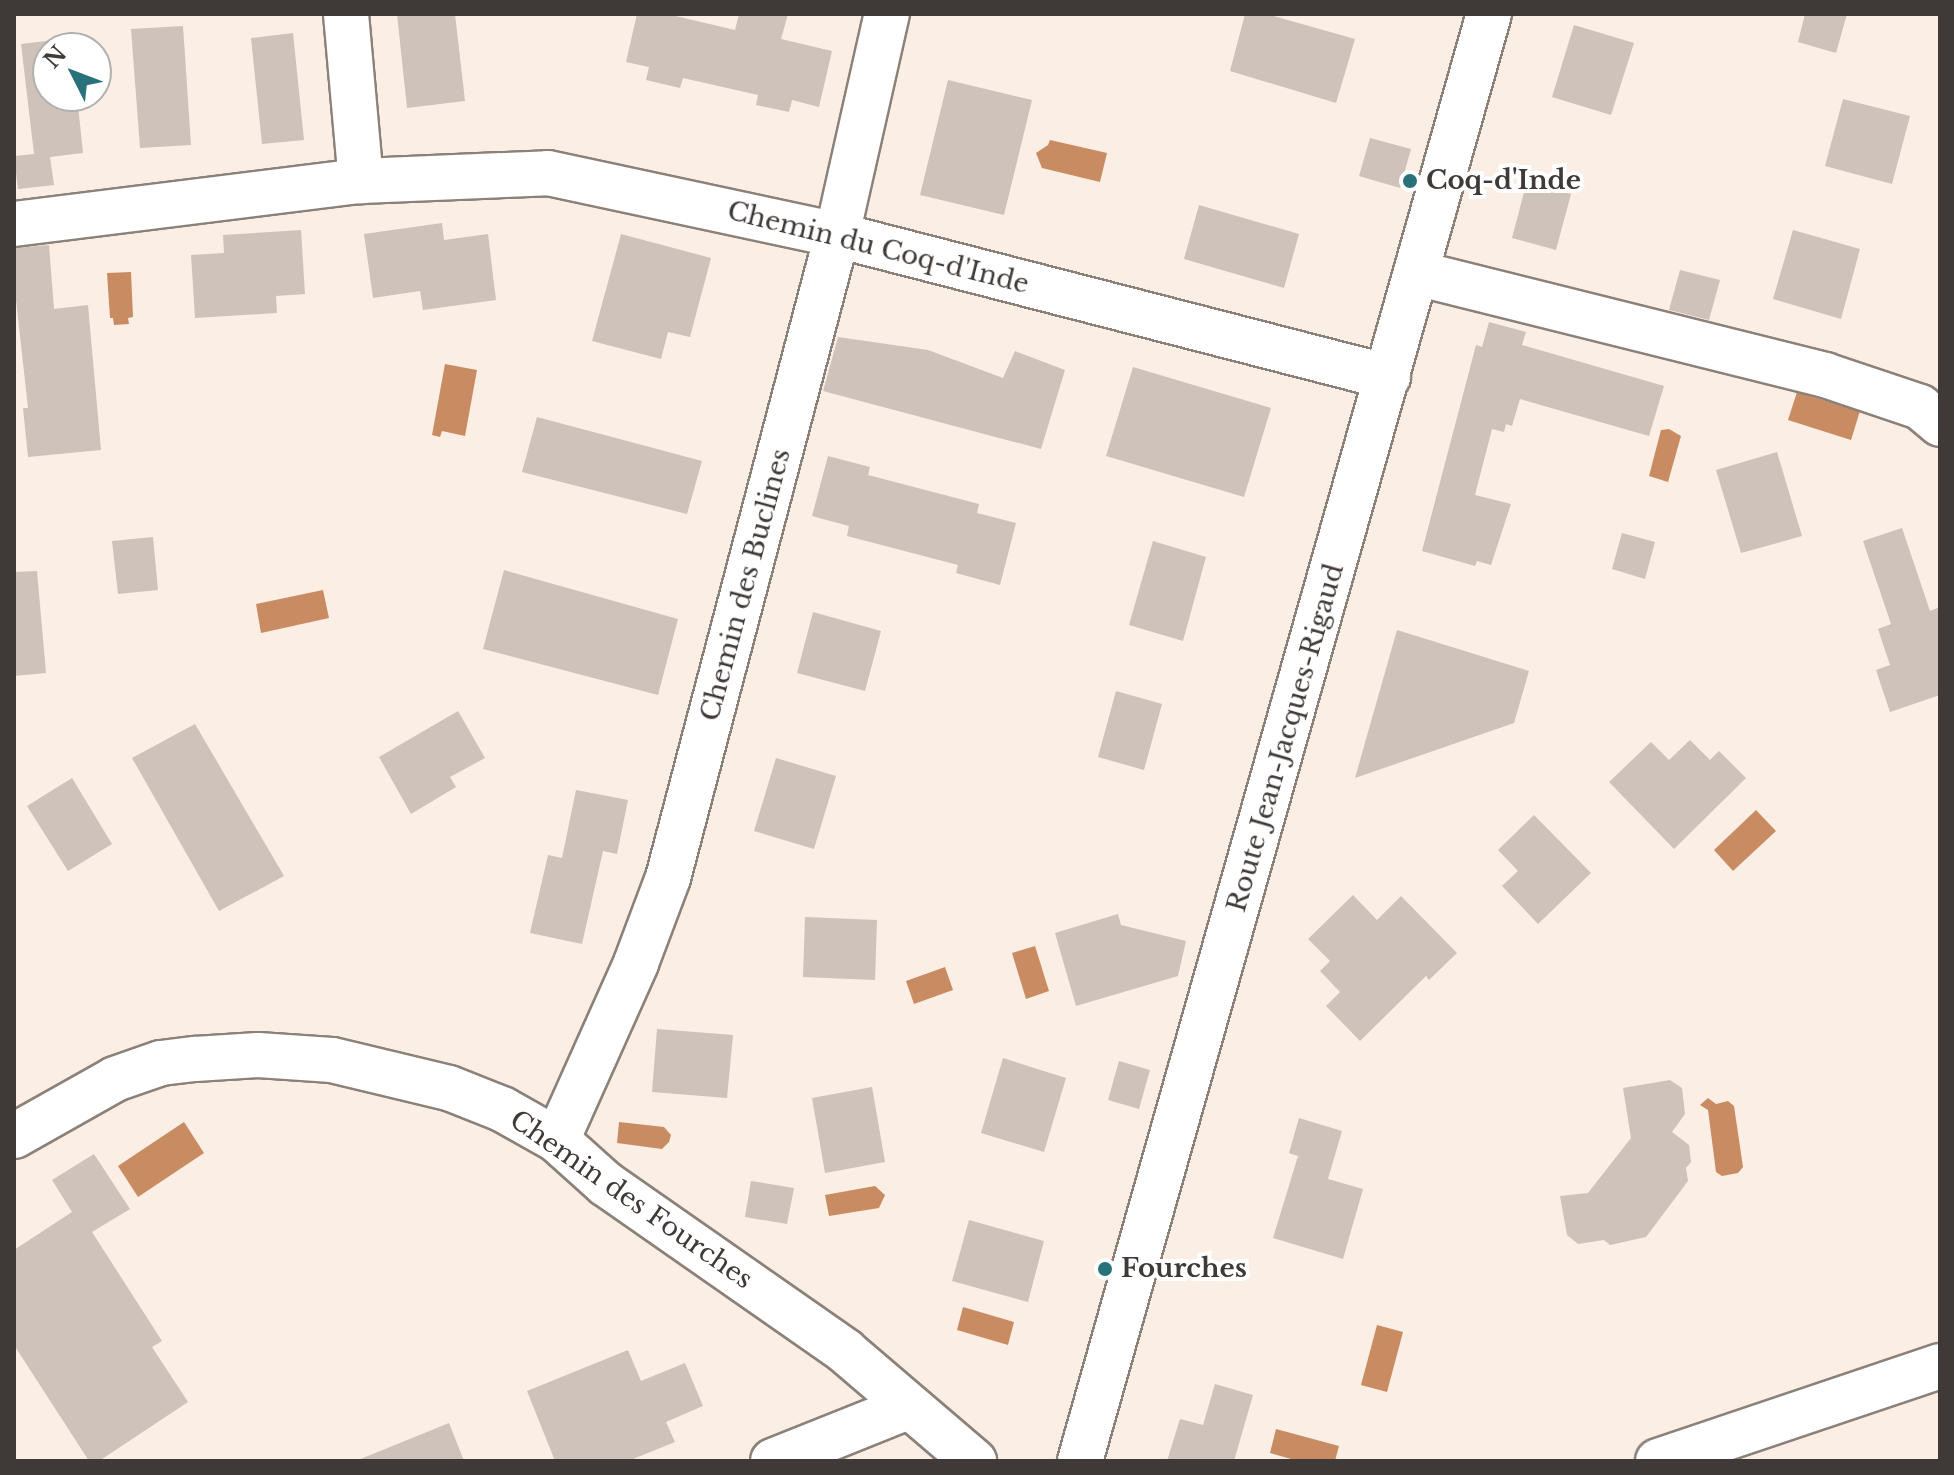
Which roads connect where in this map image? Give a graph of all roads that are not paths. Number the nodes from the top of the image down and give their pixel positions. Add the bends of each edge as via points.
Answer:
1 (346, 14) edge
2 (887, 14) edge
3 (1489, 14) edge
4 (361, 181) junction
5 (14, 224) edge
6 (837, 235) junction
7 (1416, 273) junction
8 (1388, 377) junction
9 (1940, 424) edge
10 (14, 1136) edge
11 (557, 1140) junction
12 (1940, 1366) edge
13 (908, 1407) junction
14 (773, 1461) edge
15 (974, 1461) edge
16 (1080, 1461) edge
17 (1658, 1461) edge

1 - 4 street
2 - 6 street, Chemin des Buclines
3 - 7 street, Route Jean-Jacques-Rigaud
4 - 5 street, Chemin du Coq-d'Inde
4 - 6 street, Chemin du Coq-d'Inde via 548,173
6 - 8 street, Chemin du Coq-d'Inde
6 - 11 street, Chemin des Buclines via 668,878
7 - 8 street, Route Jean-Jacques-Rigaud
7 - 9 street via 1825,375 1920,407
8 - 16 street, Route Jean-Jacques-Rigaud
10 - 11 street, Chemin des Fourches via 90,1090 140,1069 258,1055 332,1060 419,1078 502,1109
11 - 13 street, Chemin des Fourches via 606,1184 845,1351
12 - 17 street
13 - 14 street
13 - 15 street, Chemin des Fourches

